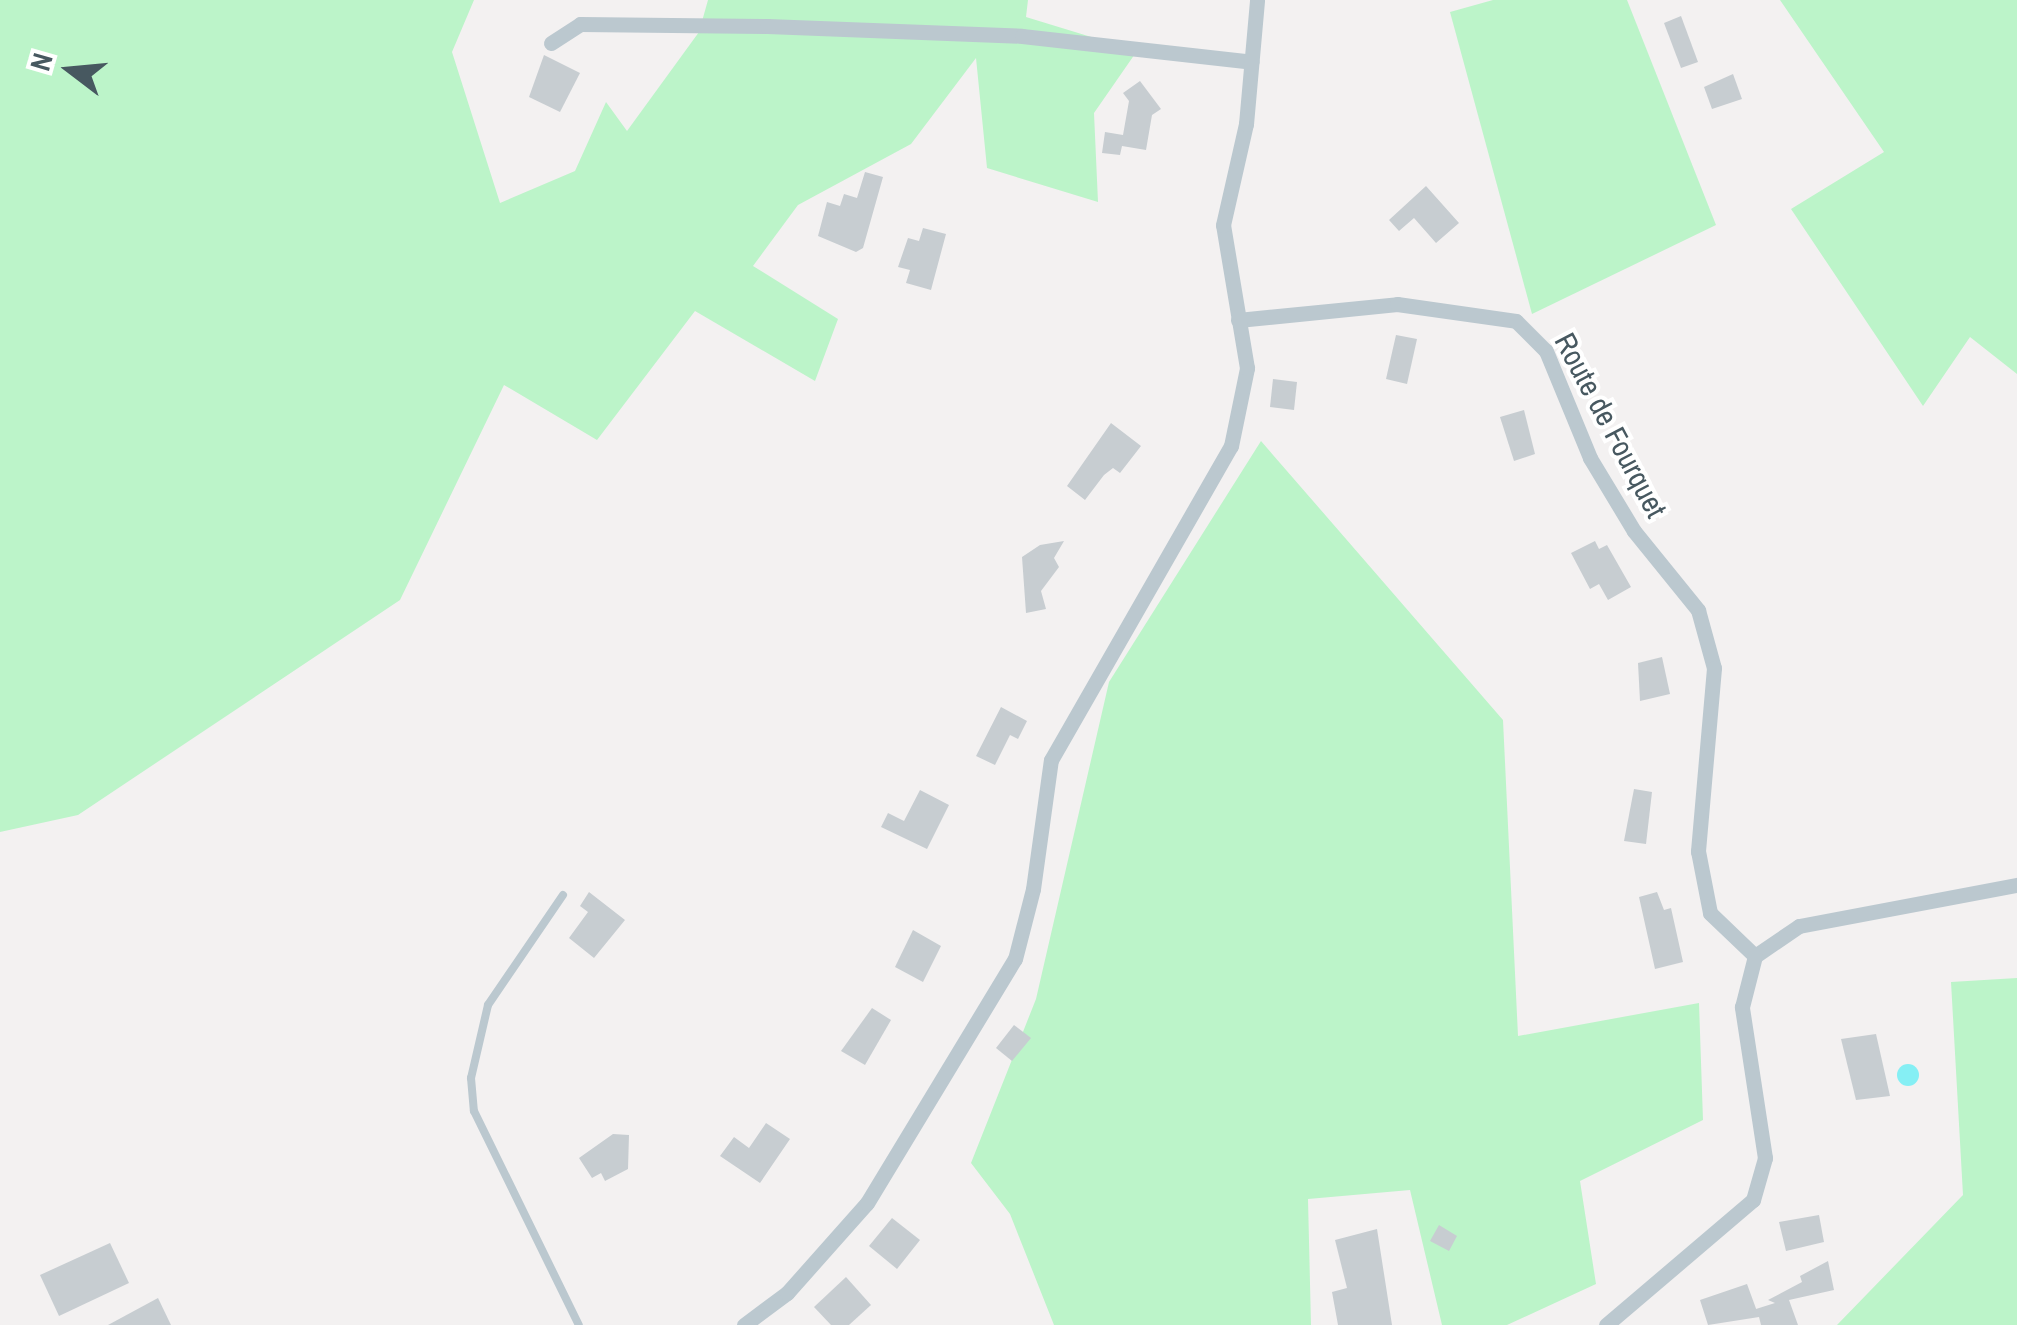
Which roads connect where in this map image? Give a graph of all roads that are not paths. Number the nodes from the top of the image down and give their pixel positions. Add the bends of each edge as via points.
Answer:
1 (1257, 0) edge
2 (551, 44) dead end
3 (1252, 62) junction
4 (1238, 320) junction
5 (2017, 886) edge
6 (564, 894) dead end
7 (1755, 956) junction
8 (579, 1325) edge
9 (744, 1325) edge
10 (1606, 1325) edge

1 - 3 street
2 - 3 street via 580,24 767,26 1022,36
3 - 4 street via 1246,124 1222,225
4 - 7 street, Route de Fourquet via 1397,304 1516,321 1546,351 1590,458 1634,531 1698,610 1714,668 1698,851 1710,913
4 - 9 street via 1246,368 1230,446 1052,760 1034,889 1015,960 867,1203 787,1293
5 - 7 street via 1799,926
6 - 8 lane via 488,1006 471,1078 474,1111
7 - 10 street via 1742,1006 1765,1158 1753,1200

